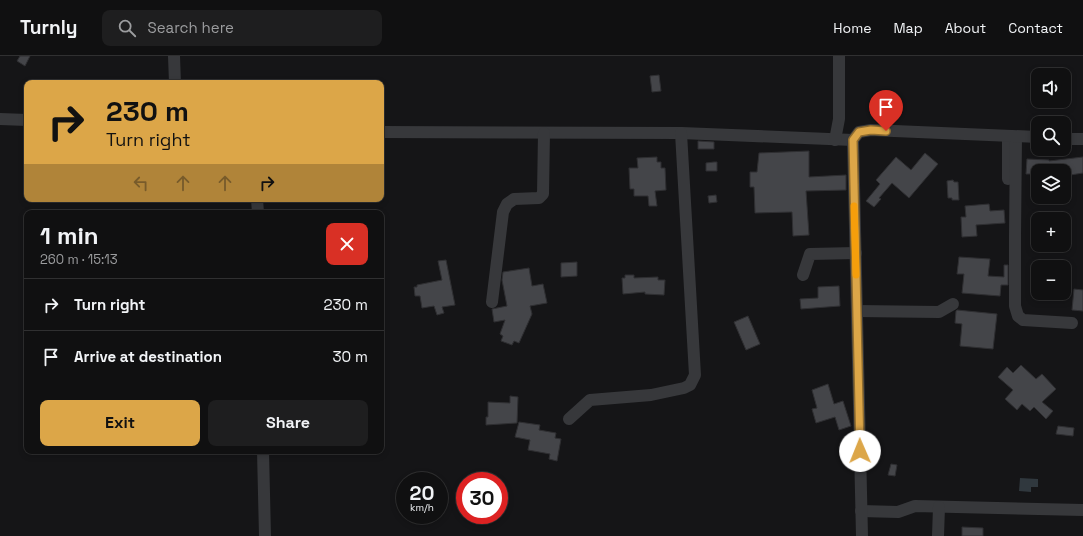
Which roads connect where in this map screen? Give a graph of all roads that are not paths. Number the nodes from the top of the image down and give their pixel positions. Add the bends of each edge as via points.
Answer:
1 (174, 56) edge
2 (839, 56) edge
3 (175, 80) edge
4 (0, 119) edge
5 (24, 120) edge
6 (384, 132) edge
7 (544, 133) junction
8 (681, 133) junction
9 (1012, 137) junction
10 (1031, 138) edge
11 (1071, 139) edge
12 (1083, 139) edge
13 (835, 140) junction
14 (853, 140) junction
15 (1008, 230) dead end
16 (856, 253) junction
17 (804, 276) dead end
18 (492, 302) dead end
19 (953, 304) dead end
20 (857, 311) junction
21 (1072, 323) dead end
22 (569, 419) dead end
23 (263, 454) edge
24 (939, 507) junction
25 (1083, 510) edge
26 (861, 511) junction
27 (265, 536) edge
28 (862, 536) edge
29 (938, 536) edge

1 - 3 street
2 - 13 street via 839,119
4 - 5 street
6 - 7 street
7 - 8 street
7 - 18 street via 543,194 539,198 514,199 507,204 503,212
8 - 13 street
8 - 22 street via 695,375 690,385 684,388 651,395 590,400
9 - 10 street
9 - 14 street via 871,130 859,132
9 - 15 street
9 - 21 street via 1015,306 1018,316 1022,320
11 - 12 street
13 - 14 street
14 - 16 street
16 - 17 street via 810,254
16 - 20 street
19 - 20 street via 939,312
20 - 26 street
23 - 27 street
24 - 25 street
24 - 26 street via 914,506 898,512
24 - 29 street
26 - 28 street

